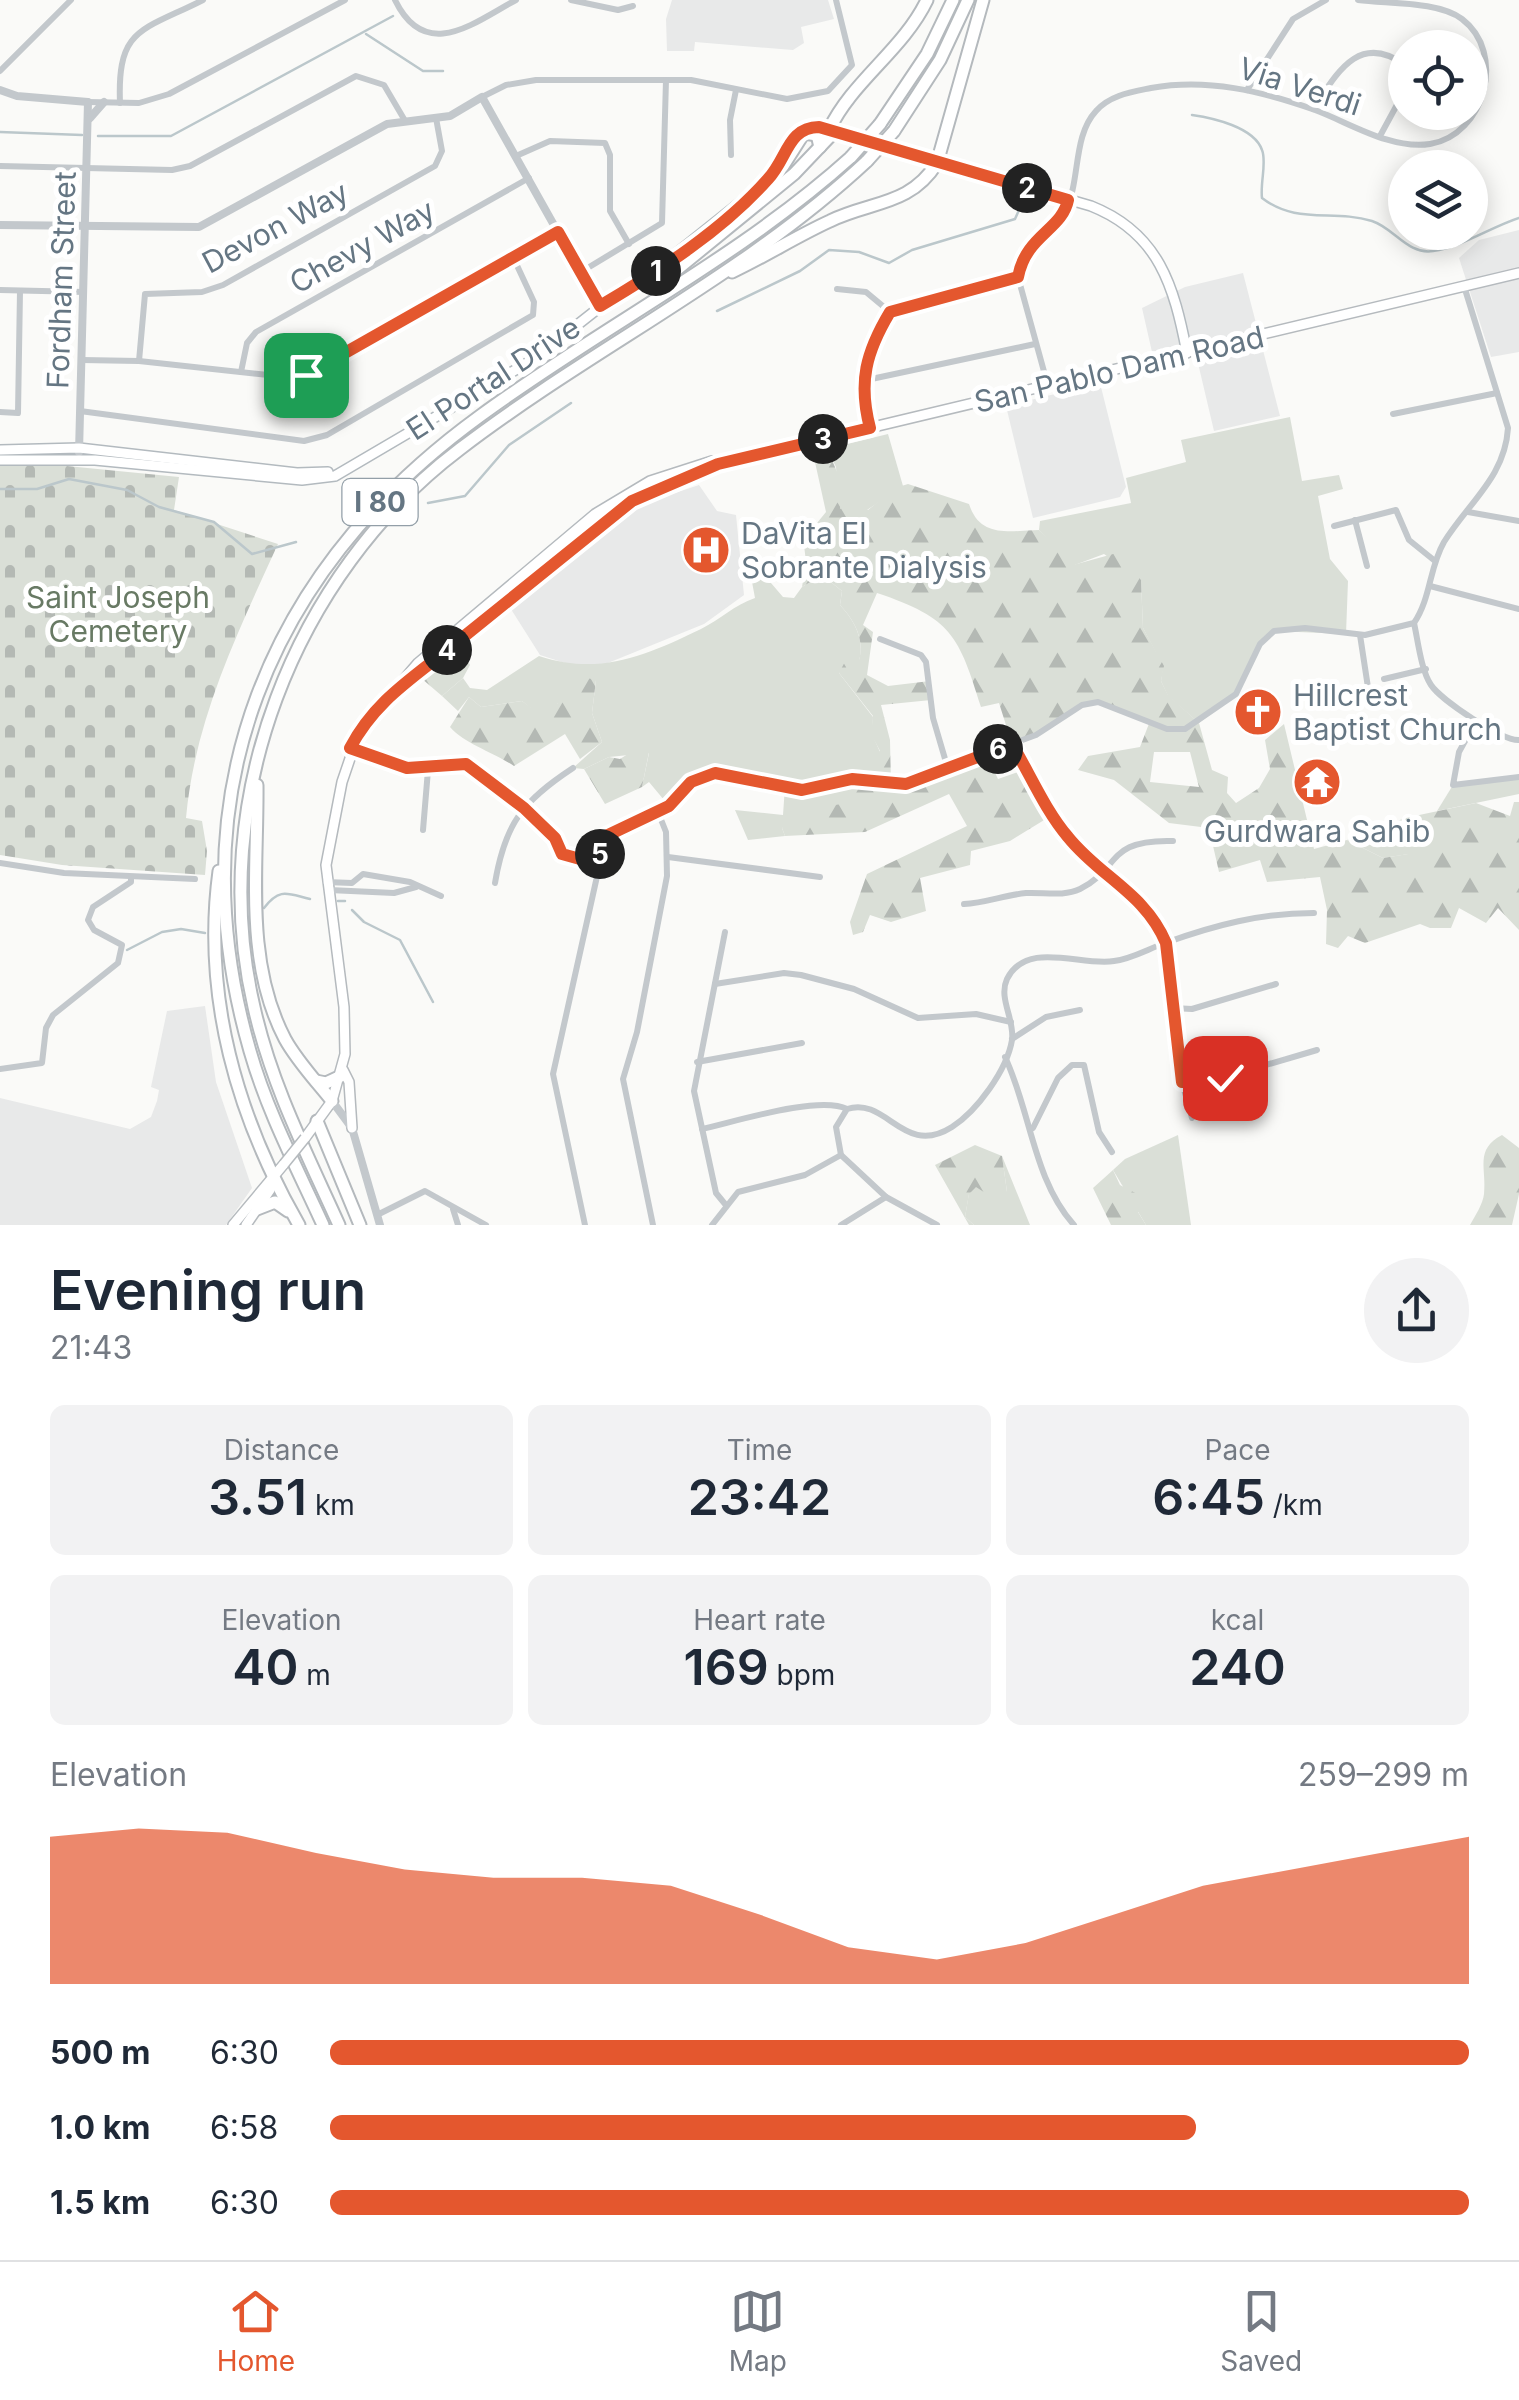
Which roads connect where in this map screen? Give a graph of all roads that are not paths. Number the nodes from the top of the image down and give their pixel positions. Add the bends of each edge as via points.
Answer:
1 (70, 0) edge
2 (203, 0) edge
3 (345, 0) edge
4 (395, 0) edge
5 (516, 0) edge
6 (571, 0) edge
7 (836, 0) edge
8 (927, 0) edge
9 (953, 0) edge
10 (968, 0) edge
11 (983, 0) edge
12 (1326, 0) edge
13 (1358, 0) edge
14 (633, 6) dead end
15 (1388, 57) edge
16 (0, 72) edge
17 (666, 80) junction
18 (0, 90) edge
19 (736, 90) junction
20 (1246, 90) junction
21 (482, 97) junction
22 (88, 102) junction
23 (104, 102) junction
24 (120, 103) junction
25 (1313, 109) junction
26 (436, 118) junction
27 (404, 119) junction
28 (1388, 121) edge
29 (88, 122) junction
30 (832, 131) junction
31 (1380, 136) junction
32 (820, 147) junction
33 (731, 155) dead end
34 (516, 156) junction
35 (937, 163) junction
36 (0, 166) edge
37 (87, 168) junction
38 (777, 168) junction
39 (529, 178) junction
40 (1068, 200) junction
41 (0, 225) edge
42 (86, 228) junction
43 (558, 232) junction
44 (629, 244) junction
45 (514, 259) junction
46 (581, 272) junction
47 (1519, 273) edge
48 (1018, 277) junction
49 (1464, 286) junction
50 (836, 289) dead end
51 (0, 290) edge
52 (20, 290) junction
53 (84, 292) junction
54 (664, 293) junction
55 (681, 297) junction
56 (600, 306) junction
57 (890, 312) junction
58 (1035, 344) junction
59 (1186, 353) junction
60 (82, 360) junction
61 (139, 361) junction
62 (241, 372) junction
63 (862, 382) junction
64 (1048, 386) junction
65 (1497, 393) junction
66 (80, 411) junction
67 (0, 412) edge
68 (1393, 414) dead end
69 (870, 428) junction
70 (79, 448) junction
71 (0, 450) edge
72 (0, 460) edge
73 (78, 460) junction
74 (350, 466) junction
75 (1468, 512) junction
76 (1356, 520) junction
77 (1519, 521) edge
78 (1334, 526) dead end
79 (1435, 561) junction
80 (1367, 566) dead end
81 (1430, 586) junction
82 (1519, 609) edge
83 (1414, 623) junction
84 (1360, 634) junction
85 (880, 639) dead end
86 (1426, 669) junction
87 (1384, 679) dead end
88 (1365, 702) dead end
89 (1476, 721) junction
90 (1519, 740) edge
91 (1012, 744) junction
92 (350, 748) junction
93 (257, 766) junction
94 (573, 768) dead end
95 (948, 769) junction
96 (428, 770) junction
97 (1519, 777) edge
98 (524, 808) junction
99 (227, 812) junction
100 (658, 812) junction
101 (424, 830) dead end
102 (1173, 841) dead end
103 (668, 857) junction
104 (0, 863) edge
105 (598, 864) junction
106 (1103, 868) junction
107 (131, 877) junction
108 (820, 878) dead end
109 (194, 879) dead end
110 (495, 883) dead end
111 (325, 886) junction
112 (416, 887) junction
113 (441, 896) dead end
114 (964, 904) dead end
115 (1314, 913) dead end
116 (726, 932) dead end
117 (1166, 943) junction
118 (715, 984) junction
119 (1276, 984) dead end
120 (1173, 1008) junction
121 (1080, 1010) dead end
122 (1010, 1022) junction
123 (1012, 1039) junction
124 (802, 1043) dead end
125 (1316, 1050) dead end
126 (1006, 1057) junction
127 (698, 1062) junction
128 (0, 1070) edge
129 (342, 1073) junction
130 (316, 1081) junction
131 (1182, 1082) junction
132 (332, 1101) junction
133 (848, 1109) junction
134 (1192, 1118) dead end
135 (317, 1121) junction
136 (352, 1128) junction
137 (702, 1129) junction
138 (1032, 1129) junction
139 (1112, 1152) dead end
140 (841, 1154) junction
141 (272, 1178) junction
142 (886, 1197) junction
143 (725, 1204) junction
144 (453, 1208) junction
145 (257, 1209) junction
146 (376, 1215) junction
147 (234, 1225) edge
148 (246, 1225) edge
149 (299, 1225) edge
150 (322, 1225) edge
151 (339, 1225) edge
152 (360, 1225) edge
153 (380, 1225) edge
154 (458, 1225) edge
155 (486, 1225) edge
156 (585, 1225) edge
157 (653, 1225) edge
158 (712, 1225) edge
159 (841, 1225) edge
160 (937, 1225) edge
161 (1074, 1225) edge

1 - 16 street
2 - 24 street via 144,30 124,49
3 - 24 street via 169,94
4 - 5 street via 414,24 450,34 474,28
6 - 14 street via 618,10
7 - 19 street via 851,70 828,91 788,99
8 - 30 highway via 838,112
9 - 54 highway, I 80, bridge via 914,76 851,157
10 - 55 highway, I 80, bridge via 940,60 867,162 789,228
11 - 35 highway
12 - 20 street via 1293,20
13 - 31 street, Via Verdi via 1462,18 1487,56 1487,83 1463,128 1429,144
15 - 25 street via 1362,53 1348,60
17 - 19 street
17 - 21 street via 536,80
17 - 44 street via 665,216 659,228
18 - 22 street
19 - 33 street
20 - 25 street, Via Verdi
20 - 40 street, Via Verdi via 1178,83 1107,101 1093,114
21 - 26 street
21 - 34 street
22 - 23 street
22 - 29 street, Fordham Street
23 - 24 street
23 - 29 street
25 - 31 street, Via Verdi
26 - 27 street
26 - 61 street, Devon Way via 442,151 434,166 223,285 145,294
27 - 37 street via 384,84 356,76 190,166
27 - 42 street via 198,228
28 - 31 street
29 - 37 street, Fordham Street
30 - 32 highway
30 - 35 main road
30 - 38 main road, El Portal Drive via 806,127 796,133
32 - 38 highway via 817,136 804,134
32 - 54 highway via 669,276
34 - 39 street
34 - 44 street via 550,141 605,143 610,211
35 - 40 main road
35 - 55 highway via 902,198 831,220
36 - 37 street
37 - 42 street, Fordham Street
38 - 56 main road, El Portal Drive via 692,244
39 - 43 street
39 - 62 street, Chevy Way via 256,332
40 - 48 street via 1030,246
40 - 59 main road via 1123,221 1155,251 1169,276
41 - 42 street
42 - 53 street, Fordham Street
43 - 45 street
43 - 46 street
44 - 46 street
45 - 62 street via 306,375
45 - 66 street via 534,302 533,315 326,436 304,441
46 - 56 street
47 - 49 main road, San Pablo Dam Road
48 - 57 street
48 - 58 street
49 - 59 main road, San Pablo Dam Road
49 - 65 street
50 - 57 street via 866,292
51 - 52 street
52 - 53 street
52 - 67 street via 18,413
53 - 60 street, Fordham Street
54 - 99 highway, I 80 via 480,415 400,482 346,540 264,671
55 - 93 highway, I 80 via 460,449 383,520 338,576 304,634
56 - 74 main road, El Portal Drive via 534,359
57 - 63 street
58 - 63 street
58 - 64 street
59 - 64 main road, San Pablo Dam Road
60 - 61 street
60 - 66 street, Fordham Street
61 - 62 street
63 - 69 street
64 - 69 main road, San Pablo Dam Road
65 - 68 street
65 - 75 street via 1507,451
66 - 70 street, Fordham Street
69 - 92 main road, San Pablo Dam Road via 665,474 615,500 431,652 369,716
70 - 71 main road, El Portal Drive
70 - 73 street, Fordham Street
70 - 74 main road, El Portal Drive via 297,473
72 - 73 main road, El Portal Drive
73 - 74 main road, El Portal Drive via 302,480 336,476
75 - 77 street
75 - 79 street
76 - 78 street
76 - 79 street via 1396,510 1408,540
76 - 80 street
79 - 81 street
81 - 82 street
81 - 83 street
83 - 84 street
83 - 86 street
84 - 88 street
84 - 91 street via 1274,631 1260,644 1236,694 1186,729 1167,729 1098,702
85 - 95 street via 926,662
86 - 87 street
86 - 89 street via 1431,686
89 - 90 street
89 - 97 street via 1451,776 1453,786
91 - 95 street
91 - 106 street via 1068,838
92 - 96 street
92 - 111 main road, San Pablo Dam Road
93 - 130 highway via 256,927 285,1038
93 - 151 highway, I 80 via 241,884 253,1005 276,1083
94 - 98 street
95 - 100 street via 906,784 852,779 812,790 715,773 691,782
96 - 98 street via 466,764
96 - 101 street
98 - 105 street via 562,854
98 - 110 street via 508,826
99 - 141 highway via 215,903 220,1012
99 - 150 highway, I 80 via 225,874 239,1009 263,1091
100 - 103 street
100 - 105 street via 606,836
102 - 106 street via 1119,850
103 - 108 street
103 - 157 street via 623,1079
104 - 107 street
105 - 156 street via 554,1074
106 - 114 street via 1075,892
106 - 117 street via 1142,900
107 - 109 street
107 - 128 street via 90,912 94,930 122,945 118,964 53,1015 42,1063
111 - 112 street via 394,893
111 - 112 street via 363,874
111 - 129 main road, San Pablo Dam Road via 344,1006
112 - 113 street
115 - 117 street via 1266,913
116 - 118 street
117 - 120 street
117 - 122 street via 1120,961 1042,957 1022,964 1007,980
118 - 122 street via 802,975 918,1018 976,1014
118 - 127 street
119 - 120 street via 1192,1009
120 - 131 street
121 - 123 street via 1046,1017
122 - 123 street
123 - 126 street
124 - 127 street
125 - 131 street via 1225,1078
126 - 133 street via 979,1104 934,1135 904,1133 873,1110
126 - 138 street
127 - 137 street via 694,1090
129 - 130 highway via 326,1084
129 - 132 main road, San Pablo Dam Road
129 - 136 main road via 349,1082
130 - 132 highway
131 - 134 street
132 - 135 main road, San Pablo Dam Road
132 - 136 street
133 - 137 street via 810,1107
133 - 140 street via 836,1127
135 - 141 main road, San Pablo Dam Road, bridge
135 - 152 highway
136 - 146 street
137 - 143 street via 716,1193
138 - 139 street via 1058,1078 1072,1065 1084,1065 1099,1132
138 - 161 street via 1046,1183
140 - 142 street
140 - 143 street via 805,1175 738,1192
141 - 145 main road, San Pablo Dam Road
141 - 147 main road, San Pablo Dam Road
141 - 149 highway
142 - 159 street
142 - 160 street
143 - 158 street
144 - 146 street via 425,1191
144 - 154 street
144 - 155 street
145 - 148 main road, San Pablo Dam Road
145 - 149 highway via 282,1204
146 - 153 street

